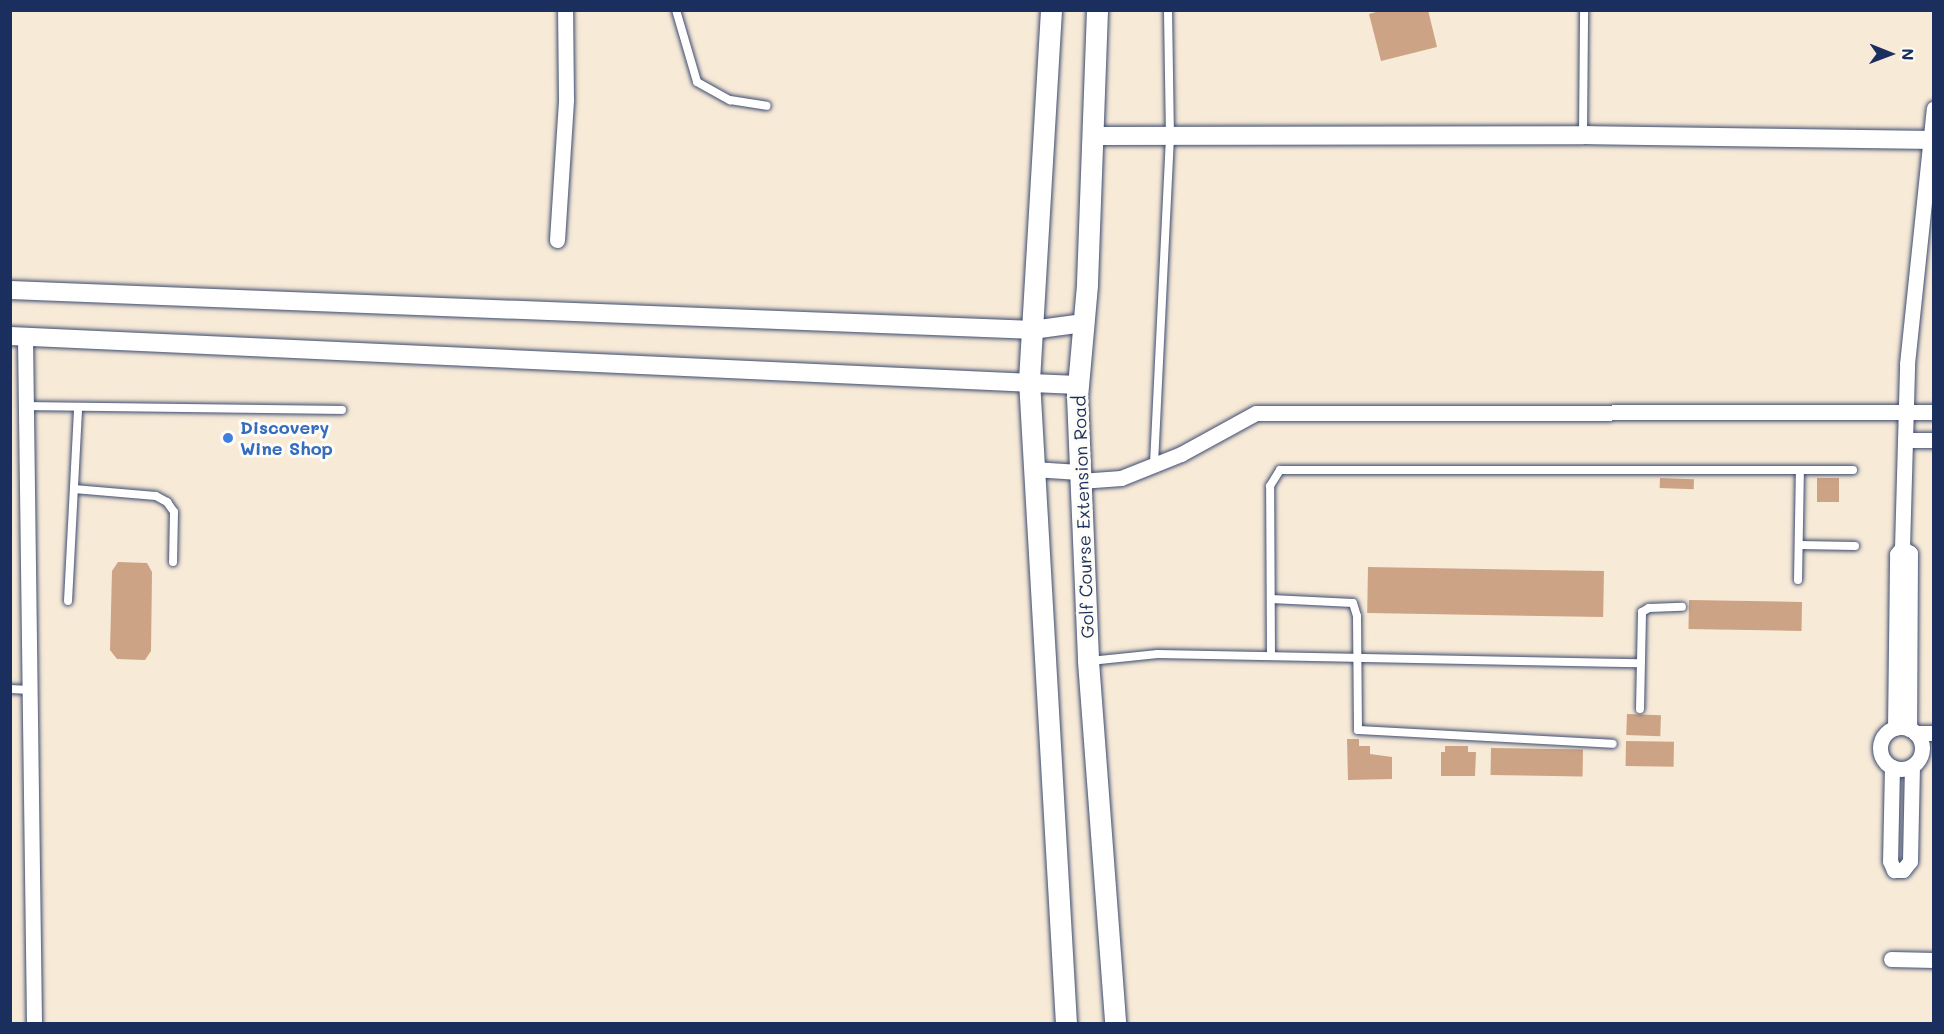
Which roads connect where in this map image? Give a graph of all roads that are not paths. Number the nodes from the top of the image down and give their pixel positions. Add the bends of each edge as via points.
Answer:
1 (565, 10) edge
2 (676, 10) edge
3 (1052, 10) edge
4 (1097, 10) edge
5 (1168, 10) edge
6 (1584, 10) edge
7 (767, 106) dead end
8 (1934, 108) edge
9 (1583, 135) junction
10 (1093, 136) junction
11 (1170, 138) junction
12 (1933, 140) edge
13 (557, 240) dead end
14 (10, 290) edge
15 (1084, 323) junction
16 (1032, 330) junction
17 (18, 336) edge
18 (1029, 380) junction
19 (1078, 385) junction
20 (18, 406) edge
21 (78, 407) junction
22 (342, 410) dead end
23 (1906, 412) junction
24 (1934, 412) edge
25 (1905, 440) junction
26 (1934, 440) edge
27 (1154, 464) junction
28 (1033, 469) junction
29 (1800, 470) junction
30 (1853, 470) dead end
31 (1080, 477) junction
32 (74, 489) junction
33 (1799, 545) junction
34 (1855, 546) dead end
35 (172, 562) dead end
36 (1798, 580) dead end
37 (1271, 599) junction
38 (68, 601) dead end
39 (1682, 607) dead end
40 (1271, 656) junction
41 (1356, 658) junction
42 (1088, 661) junction
43 (1640, 663) junction
44 (10, 689) edge
45 (30, 690) junction
46 (1640, 709) dead end
47 (1906, 730) junction
48 (1934, 733) edge
49 (1613, 744) dead end
50 (1914, 764) junction
51 (1934, 764) edge
52 (1892, 767) junction
53 (1891, 959) dead end
54 (1934, 960) edge
55 (34, 1023) edge
56 (1066, 1023) edge
57 (1115, 1023) edge

1 - 13 street via 566,99
2 - 7 lane via 697,82 730,99
3 - 16 main road
4 - 10 main road, Golf Course Extension Road
5 - 11 lane
6 - 9 lane
8 - 12 street
9 - 11 street
9 - 12 street
10 - 11 street
10 - 15 main road, Golf Course Extension Road
11 - 27 lane
12 - 23 street
14 - 16 street
15 - 16 street
15 - 19 main road, Golf Course Extension Road
16 - 18 main road
17 - 18 street
17 - 20 street
18 - 19 street
18 - 28 main road
19 - 31 main road, Golf Course Extension Road
20 - 21 lane
20 - 45 street
21 - 22 lane
21 - 32 lane
23 - 24 street
23 - 25 street
23 - 27 street via 1256,413 1181,454
25 - 26 street
25 - 47 street via 1902,548 1897,554
27 - 31 street via 1121,478
28 - 31 street
28 - 56 main road
29 - 30 lane
29 - 33 lane
29 - 37 lane via 1280,470 1270,486
31 - 42 main road, Golf Course Extension Road
32 - 35 lane via 156,496 167,502 174,512
32 - 38 lane
33 - 34 lane
33 - 36 lane
37 - 40 lane
37 - 41 lane via 1353,603 1357,616
39 - 43 lane via 1644,609 1640,617
40 - 41 lane
40 - 42 lane via 1158,654
41 - 43 lane
41 - 49 lane via 1356,722 1361,732
42 - 57 main road, Golf Course Extension Road
43 - 46 lane
44 - 45 lane
45 - 55 street
47 - 48 street
47 - 50 street via 1921,745
47 - 52 street via 1884,736 1880,750
50 - 51 street
50 - 52 street
50 - 52 street via 1910,861 1903,870 1894,870 1890,861
53 - 54 street

